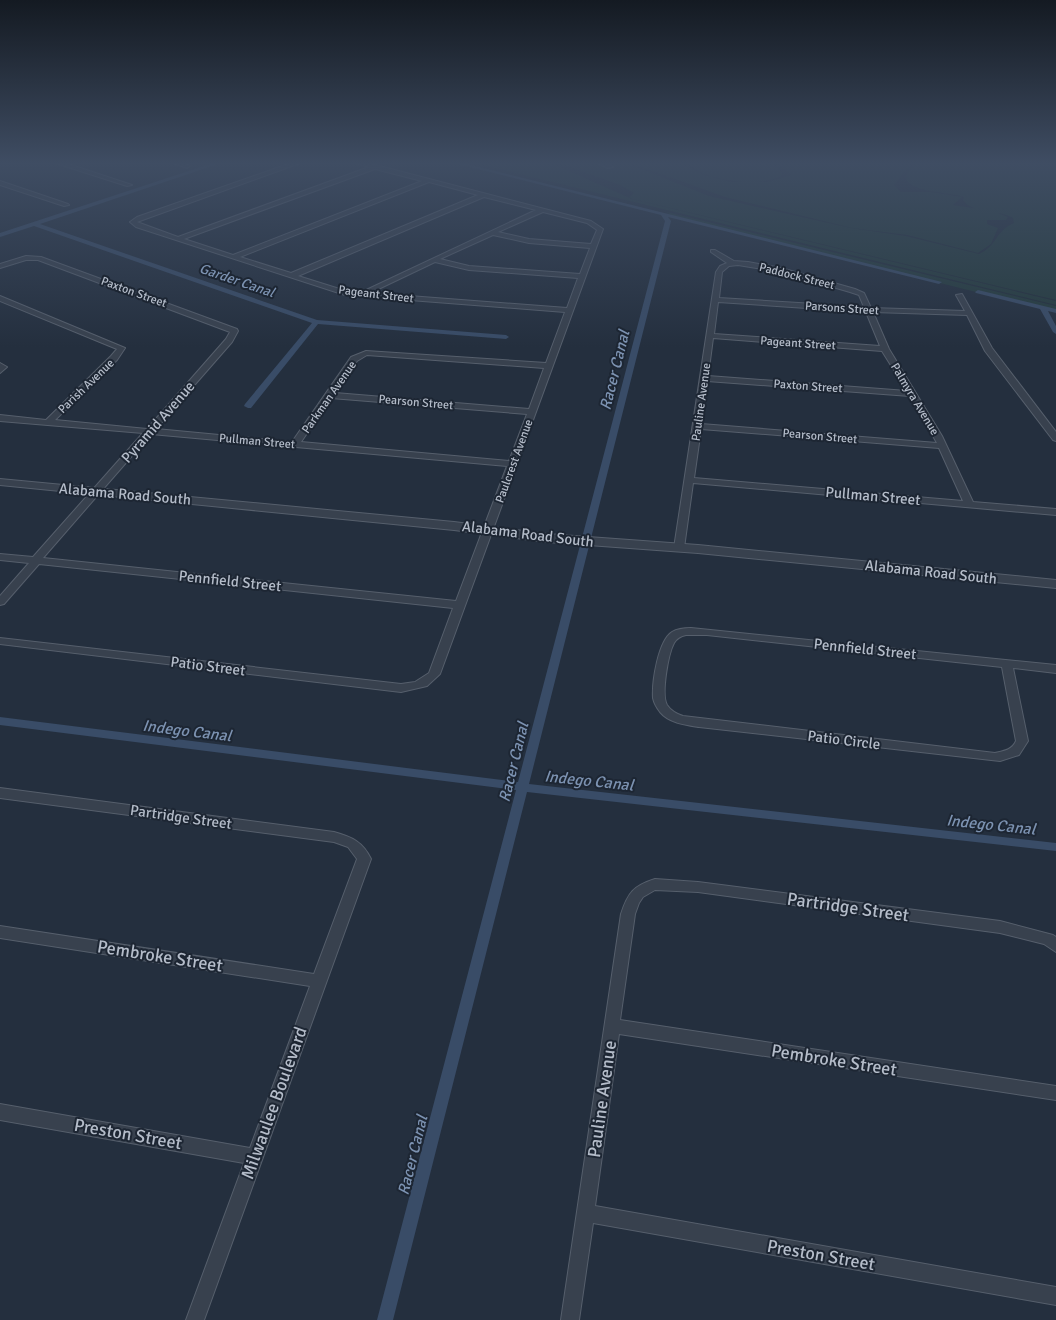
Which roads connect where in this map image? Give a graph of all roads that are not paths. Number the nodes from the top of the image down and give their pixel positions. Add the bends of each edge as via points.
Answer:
1 (137, 224) edge
2 (220, 224) edge
3 (318, 224) edge
4 (415, 224) edge
5 (512, 224) edge
6 (590, 224) edge
7 (492, 233) junction
8 (178, 239) junction
9 (594, 246) junction
10 (714, 251) dead end
11 (233, 257) junction
12 (434, 260) junction
13 (732, 263) junction
14 (0, 266) edge
15 (291, 276) junction
16 (583, 276) junction
17 (862, 294) joint
18 (362, 295) junction
19 (960, 295) dead end
20 (0, 298) edge
21 (716, 300) junction
22 (570, 310) junction
23 (868, 310) junction
24 (968, 313) junction
25 (234, 331) joint
26 (711, 336) junction
27 (885, 349) junction
28 (549, 366) junction
29 (705, 378) junction
30 (330, 394) junction
31 (912, 394) junction
32 (532, 412) junction
33 (0, 418) edge
34 (48, 422) junction
35 (698, 426) junction
36 (150, 431) junction
37 (1056, 438) edge
38 (295, 444) junction
39 (943, 446) junction
40 (513, 464) junction
41 (690, 480) junction
42 (0, 482) edge
43 (96, 491) junction
44 (969, 504) junction
45 (1056, 512) edge
46 (489, 530) junction
47 (679, 548) junction
48 (0, 557) edge
49 (36, 561) junction
50 (1056, 584) edge
51 (0, 602) edge
52 (460, 605) junction
53 (675, 635) joint
54 (0, 641) edge
55 (1007, 664) junction
56 (1056, 669) edge
57 (416, 687) joint
58 (0, 793) edge
59 (648, 885) joint
60 (356, 887) joint
61 (0, 932) edge
62 (1052, 942) edge
63 (319, 981) junction
64 (613, 1026) junction
65 (1056, 1092) edge
66 (0, 1112) edge
67 (255, 1157) junction
68 (587, 1213) junction
69 (1056, 1296) edge
70 (195, 1320) edge
71 (570, 1320) edge

1 - 8 street, Pageant Street
2 - 8 street
3 - 11 street
4 - 15 street
5 - 7 street
6 - 9 street, Paulcrest Avenue via 600,229
7 - 9 street via 529,241
7 - 12 street
8 - 11 street, Pageant Street
9 - 16 street, Paulcrest Avenue
10 - 13 street
11 - 15 street, Pageant Street
12 - 16 street via 469,268
12 - 18 street
13 - 17 street, Paddock Street via 763,267
13 - 21 street, Pauline Avenue via 720,270
14 - 25 street, Paxton Street via 33,257
15 - 18 street, Pageant Street
16 - 22 street, Paulcrest Avenue
17 - 23 street, Palmyra Avenue
18 - 22 street, Pageant Street
19 - 24 street
20 - 34 street, Parish Avenue via 121,348
21 - 23 street, Parsons Street
21 - 26 street, Pauline Avenue
22 - 28 street, Paulcrest Avenue
23 - 24 street, Parsons Street
23 - 27 street, Palmyra Avenue
24 - 37 street via 988,349
25 - 36 street, Pyramid Avenue
26 - 27 street, Pageant Street
26 - 29 street, Pauline Avenue
27 - 31 street, Palmyra Avenue
28 - 30 street, Parkman Avenue via 366,353 354,358
28 - 32 street, Paulcrest Avenue
29 - 31 street, Paxton Street
29 - 35 street, Pauline Avenue
30 - 32 street, Pearson Street
30 - 38 street, Parkman Avenue
31 - 39 street, Palmyra Avenue
32 - 40 street, Paulcrest Avenue
33 - 34 street, Pullman Street
34 - 36 street, Pullman Street
35 - 39 street, Pearson Street
35 - 41 street, Pauline Avenue
36 - 38 street, Pullman Street
36 - 43 street, Pyramid Avenue
38 - 40 street, Pullman Street
39 - 44 street, Palmyra Avenue
40 - 46 street, Paulcrest Avenue
41 - 44 street, Pullman Street
41 - 47 street, Pauline Avenue
42 - 43 street, Alabama Road South
43 - 46 street, Alabama Road South
43 - 49 street, Pyramid Avenue
44 - 45 street, Pullman Street
46 - 47 street, Alabama Road South via 564,540
46 - 52 street, Paulcrest Avenue
47 - 50 street, Alabama Road South
48 - 49 street, Pennfield Street
49 - 51 street, Pyramid Avenue
49 - 52 street, Pennfield Street
52 - 57 street, Paulcrest Avenue via 434,674 428,682
53 - 55 street, Pennfield Street via 707,632
53 - 55 street, Patio Circle via 665,652 660,698 661,706 670,716 712,725 995,757 1019,750 1022,741
54 - 57 street, Patio Street via 401,688
55 - 56 street, Pennfield Street
58 - 60 street, Partridge Street via 348,840 360,848 364,860
59 - 62 street, Partridge Street via 662,883 698,887 1000,927
59 - 64 street, Pauline Avenue via 632,900
60 - 63 street, Milwaulee Boulevard
61 - 63 street, Pembroke Street
63 - 67 street, Milwaulee Boulevard
64 - 65 street, Pembroke Street
64 - 68 street, Pauline Avenue
66 - 67 street, Preston Street
67 - 70 street, Milwaulee Boulevard
68 - 69 street, Preston Street
68 - 71 street, Pauline Avenue

